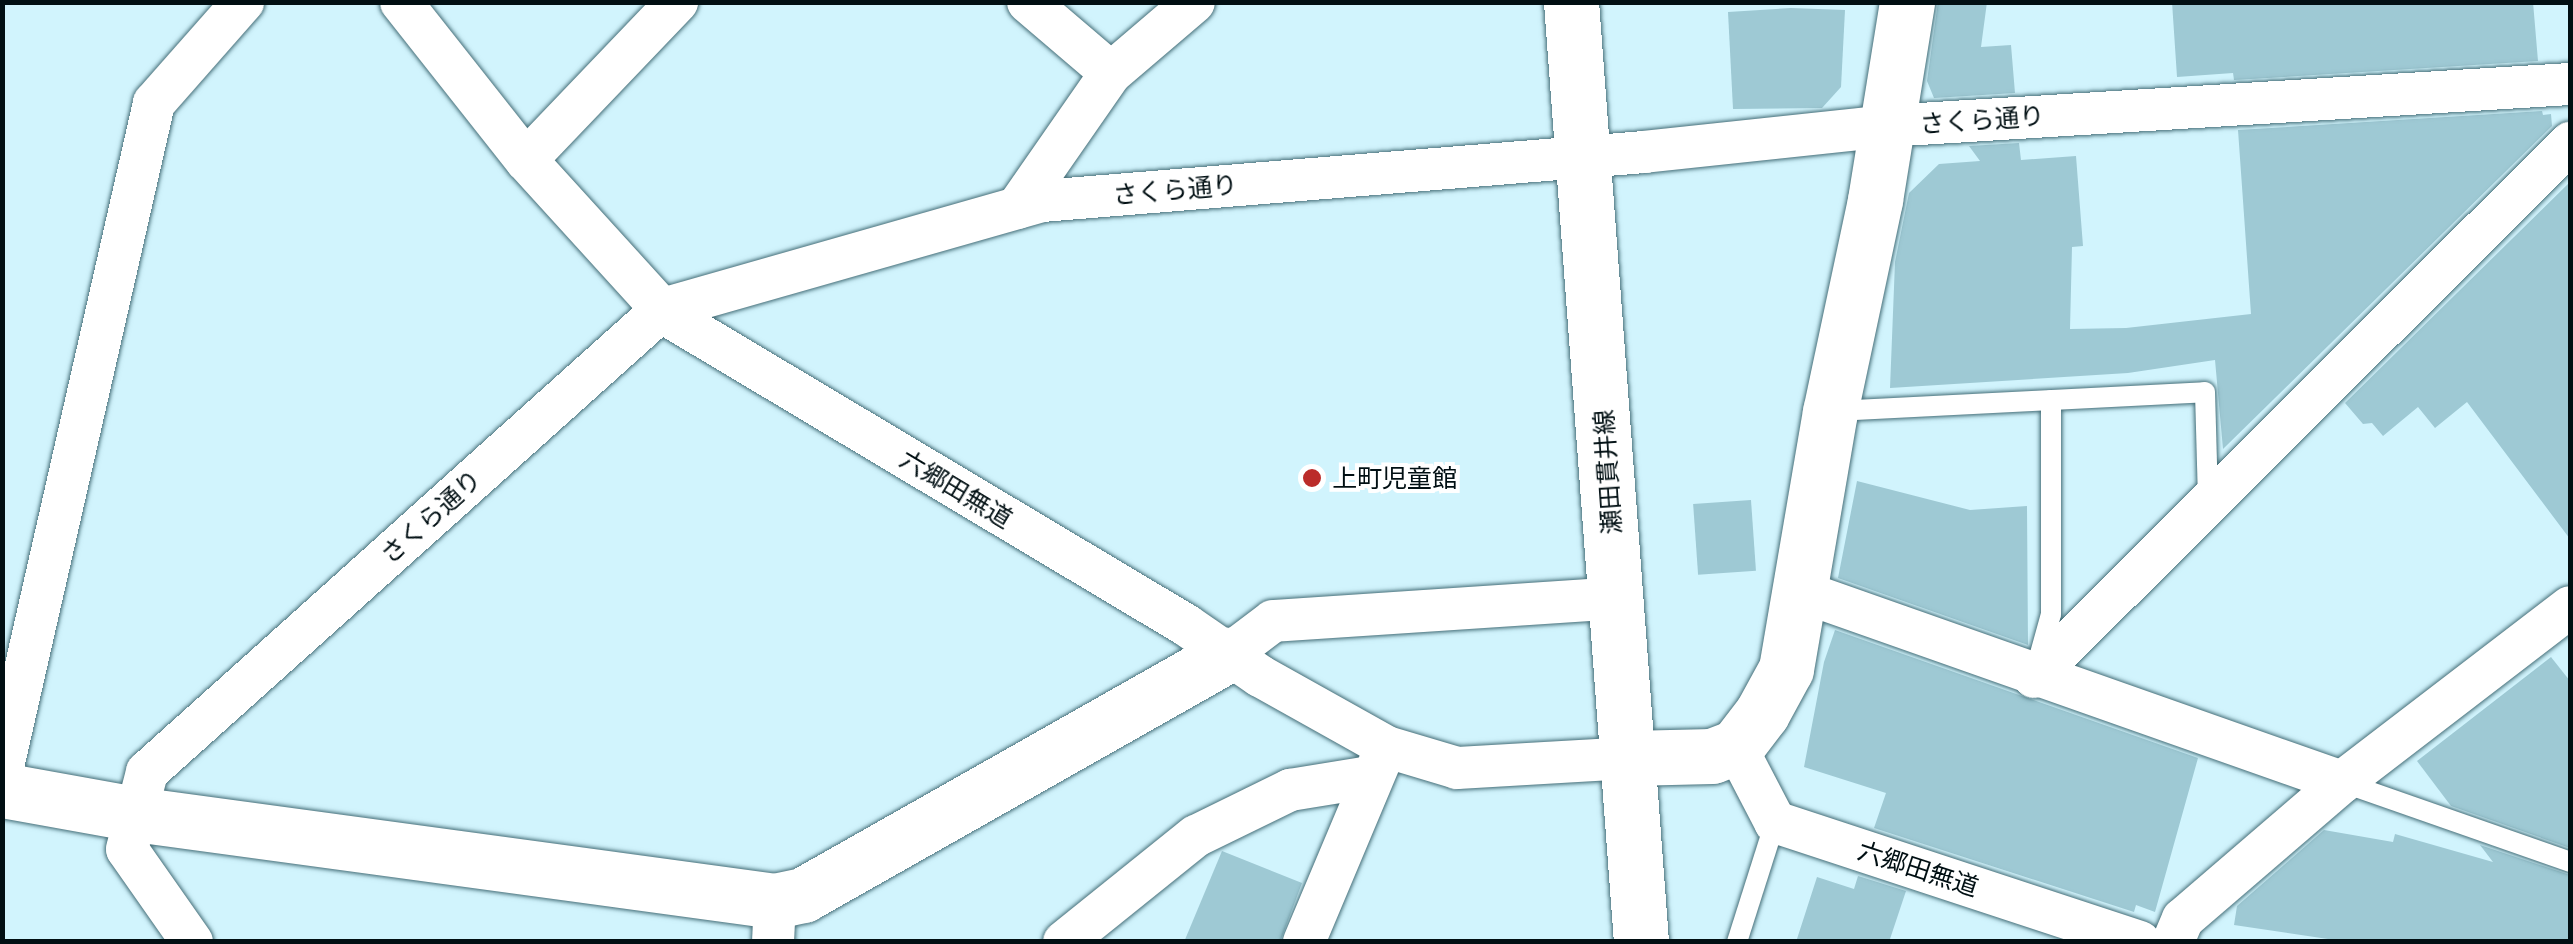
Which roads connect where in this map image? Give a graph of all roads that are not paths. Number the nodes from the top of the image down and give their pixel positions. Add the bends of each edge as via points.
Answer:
1 (243, 2) edge
2 (401, 2) edge
3 (678, 2) edge
4 (1028, 2) edge
5 (1194, 2) edge
6 (1571, 2) edge
7 (1907, 2) edge
8 (1111, 74) junction
9 (2570, 84) edge
10 (1887, 126) junction
11 (2570, 144) edge
12 (1584, 156) junction
13 (526, 160) junction
14 (1017, 208) junction
15 (663, 310) junction
16 (2051, 400) junction
17 (1830, 412) junction
18 (2208, 500) junction
19 (1800, 591) junction
20 (1617, 598) junction
21 (2570, 608) edge
22 (1228, 655) junction
23 (2034, 677) junction
24 (1736, 747) junction
25 (1629, 758) junction
26 (1379, 762) junction
27 (2, 771) edge
28 (2342, 782) junction
29 (2, 790) edge
30 (135, 814) junction
31 (1775, 822) junction
32 (2570, 862) edge
33 (774, 921) edge
34 (192, 942) edge
35 (1064, 942) edge
36 (1304, 942) edge
37 (1641, 942) edge
38 (1737, 942) edge
39 (2140, 942) edge
40 (2173, 942) edge

1 - 27 street via 154,103
2 - 13 street, 六郷田無道
3 - 13 street
4 - 8 street
5 - 8 street
6 - 12 street, 瀬田貫井線
7 - 10 street
8 - 14 street
9 - 10 street, さくら通り
10 - 12 street, さくら通り
10 - 17 street
11 - 18 street
12 - 14 street, さくら通り
12 - 20 street, 瀬田貫井線
13 - 15 street, 六郷田無道
14 - 15 street, さくら通り
15 - 22 street, 六郷田無道
15 - 30 street, さくら通り via 147,772
16 - 17 lane
16 - 18 lane via 2205,392
16 - 23 lane via 2051,614
17 - 19 street
18 - 23 street
19 - 23 street
19 - 24 street via 1786,669
20 - 22 street via 1273,621
20 - 25 street, 瀬田貫井線
21 - 28 street
22 - 26 street, 六郷田無道
22 - 33 street via 803,896
23 - 28 street
24 - 25 street via 1712,756
24 - 31 street
25 - 26 street, 六郷田無道 via 1457,768
25 - 37 street, 瀬田貫井線
26 - 35 street via 1290,790 1196,836
26 - 36 street
28 - 32 lane
28 - 40 street via 2183,919
29 - 30 street
30 - 33 street
30 - 34 street, さくら通り via 127,849
31 - 38 lane
31 - 39 street, 六郷田無道

